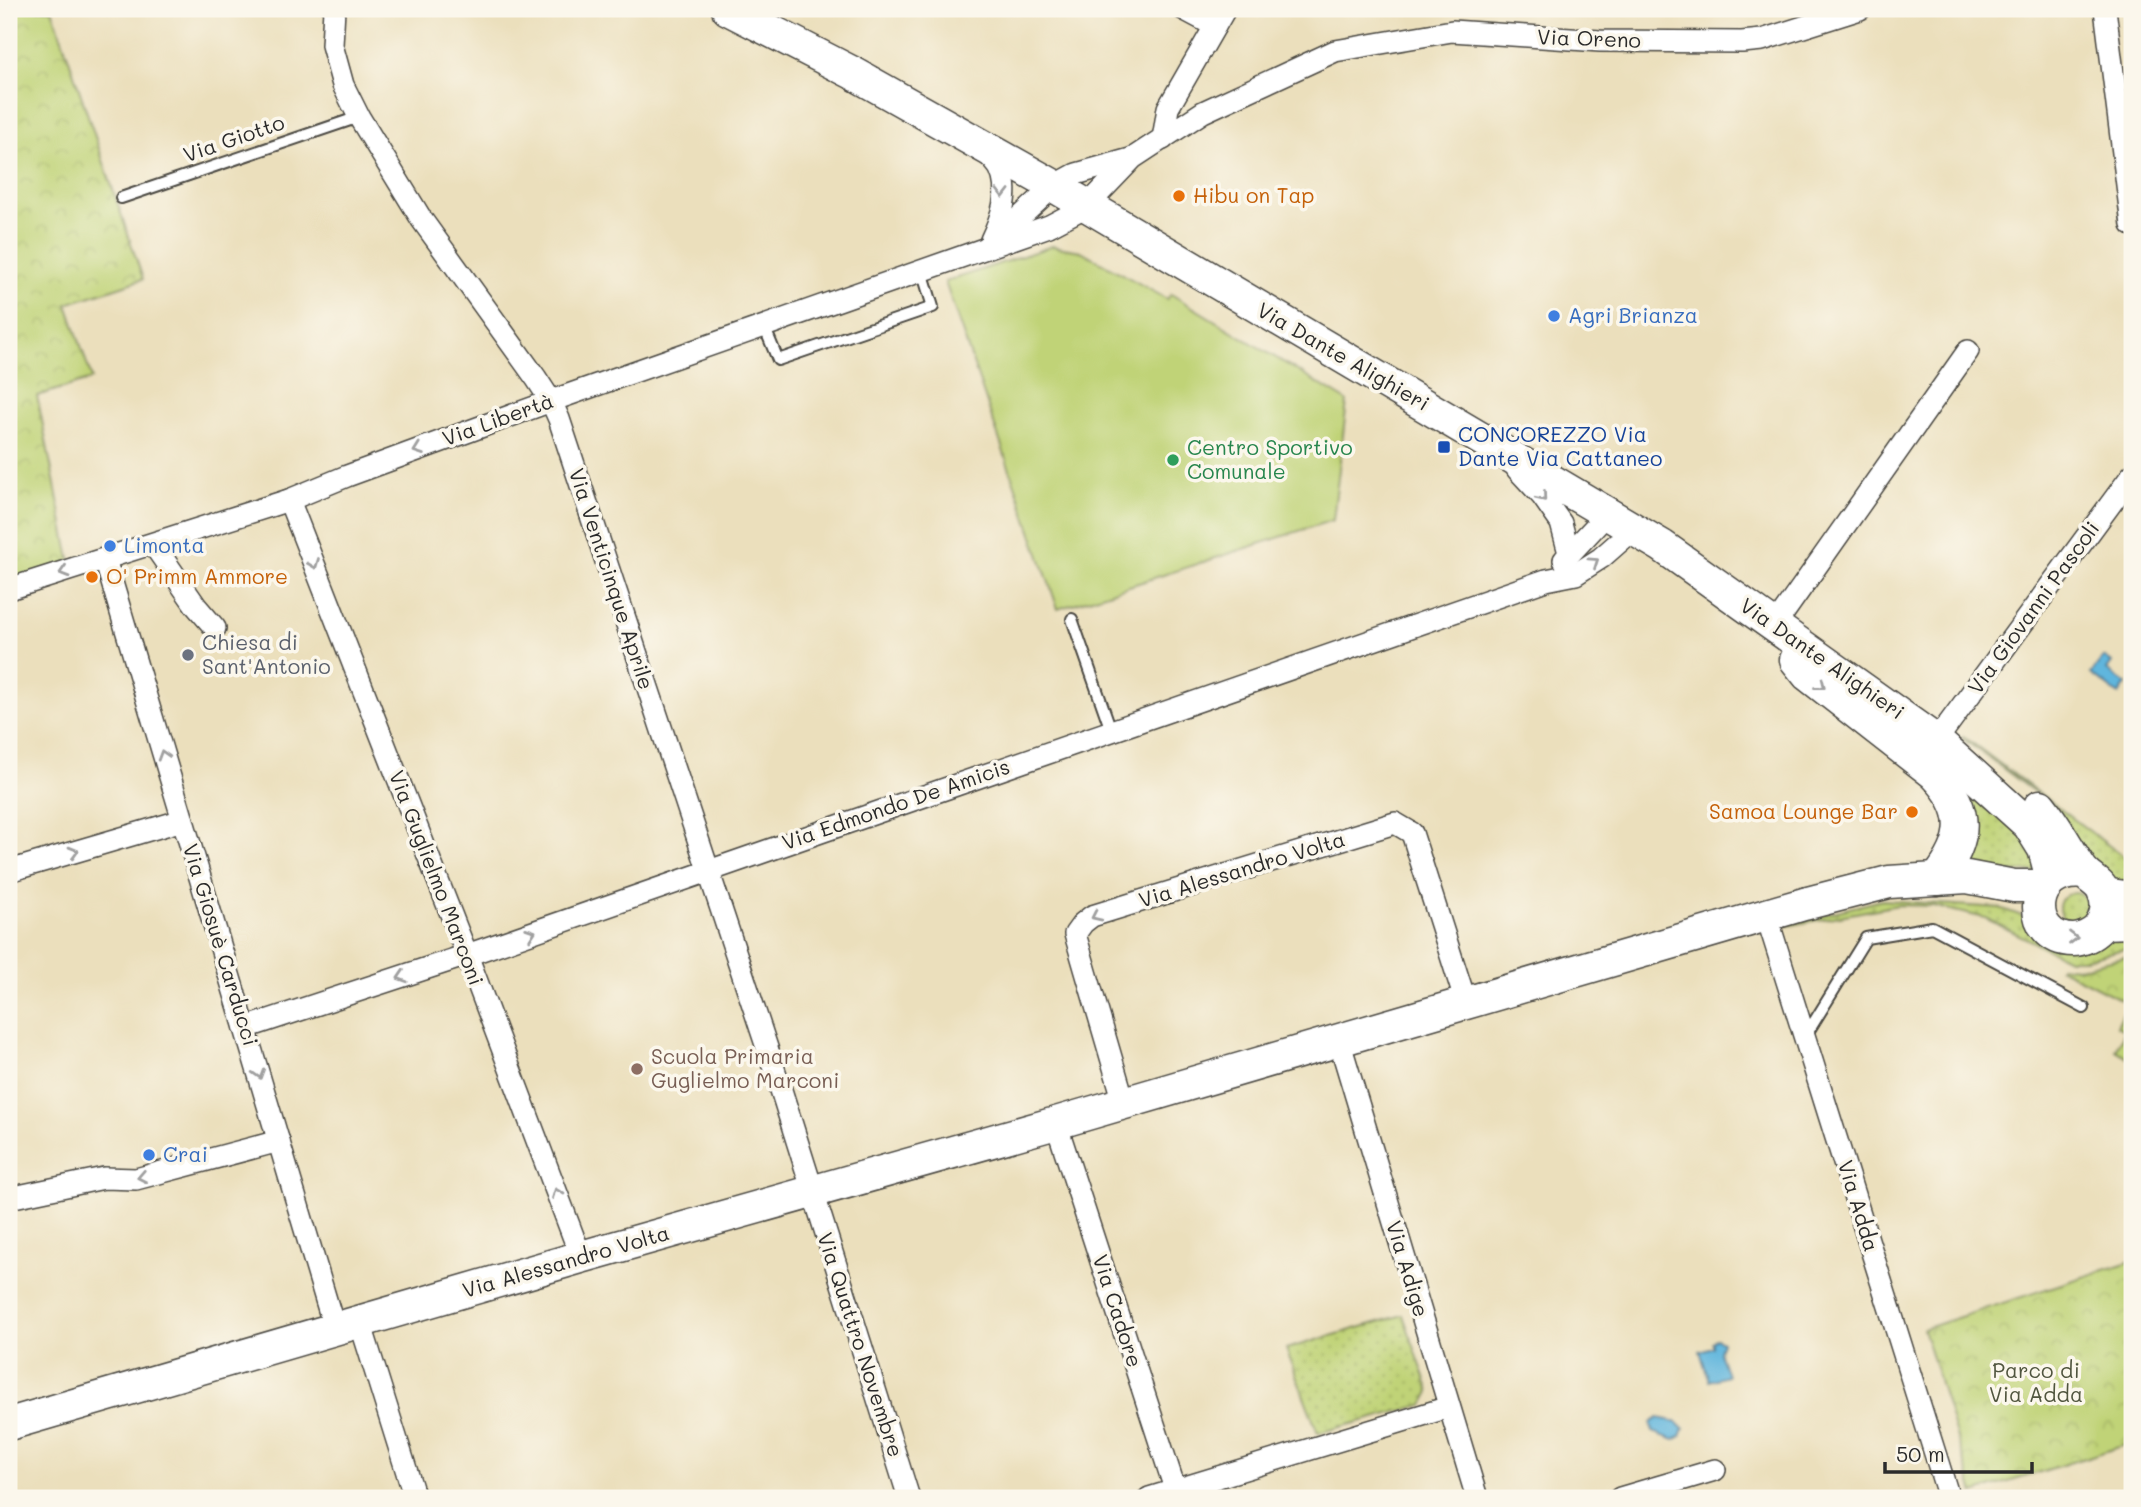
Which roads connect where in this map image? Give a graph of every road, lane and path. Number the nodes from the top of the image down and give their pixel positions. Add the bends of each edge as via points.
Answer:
1 (334, 9) edge
2 (728, 9) edge
3 (1183, 9) edge
4 (1860, 9) edge
5 (2105, 9) edge
6 (1220, 18) edge
7 (359, 117) junction
8 (1163, 139) junction
9 (977, 142) junction
10 (1133, 159) junction
11 (1055, 186) junction
12 (121, 198) dead end
13 (1087, 206) junction
14 (2132, 225) edge
15 (986, 248) junction
16 (922, 271) junction
17 (764, 326) junction
18 (1968, 351) dead end
19 (551, 401) junction
20 (1500, 449) junction
21 (2132, 475) edge
22 (289, 500) junction
23 (1621, 521) junction
24 (153, 544) junction
25 (1569, 553) junction
26 (105, 559) junction
27 (1546, 580) junction
28 (9, 589) edge
29 (1072, 619) dead end
30 (1768, 620) junction
31 (215, 628) dead end
32 (1111, 730) junction
33 (1936, 741) junction
34 (1935, 774) junction
35 (1986, 784) junction
36 (183, 820) junction
37 (9, 870) edge
38 (707, 871) junction
39 (1937, 878) junction
40 (2048, 882) junction
41 (1849, 894) junction
42 (2111, 902) edge
43 (1766, 914) junction
44 (2041, 918) junction
45 (467, 956) junction
46 (1466, 1003) junction
47 (2084, 1008) dead end
48 (245, 1028) junction
49 (1804, 1037) junction
50 (1339, 1040) junction
51 (1124, 1102) junction
52 (1056, 1124) junction
53 (279, 1141) junction
54 (811, 1192) junction
55 (9, 1198) edge
56 (581, 1257) junction
57 (348, 1326) junction
58 (1449, 1408) junction
59 (9, 1424) edge
60 (1716, 1470) dead end
61 (1177, 1494) edge
62 (412, 1497) edge
63 (909, 1498) edge
64 (1149, 1498) edge
65 (1477, 1498) edge
66 (1620, 1498) edge
67 (1950, 1498) edge

1 - 7 street, Via Venticinque Aprile via 332,45
2 - 9 main road, Via Dante Alighieri
3 - 6 street
4 - 8 street, Via Oreno via 1742,42 1600,41 1452,31 1335,51 1203,112
5 - 14 street
6 - 8 street via 1168,108
7 - 12 lane, Via Giotto
7 - 19 street, Via Venticinque Aprile via 422,220
8 - 10 street, Via Oreno
9 - 11 main road, Via Dante Alighieri
9 -> 15 street via 1000,168 1005,188 1001,219
10 - 11 street, Via Oreno via 1076,174
10 - 13 street, Via Oreno
11 - 13 main road, Via Dante Alighieri
11 - 15 street, Via Libertà
13 - 15 street, Via Libertà via 1049,226
13 - 20 main road, Via Dante Alighieri
15 - 16 street, Via Libertà
16 - 17 street, Via Libertà
16 - 17 lane via 933,307 920,312 778,360
17 - 19 street, Via Libertà
18 - 30 street
19 -> 22 street, Via Libertà
19 - 38 street, Via Venticinque Aprile
20 - 23 main road, Via Dante Alighieri
20 -> 25 street via 1561,523
21 - 33 street, Via Giovanni Pascoli
22 - 24 street, Via Libertà
22 -> 45 street, Via Guglielmo Marconi
23 - 25 street
27 -> 23 street, Via Edmondo De Amicis via 1576,574 1601,558
23 - 30 main road, Via Dante Alighieri
24 - 26 street, Via Libertà
24 - 31 street
25 - 27 street
26 -> 28 street, Via Libertà
36 -> 26 street, Via Giosuè Carducci
27 - 32 street, Via Edmondo De Amicis
29 - 32 lane
30 - 33 main road, Via Dante Alighieri
30 -> 34 main road via 1808,675
32 - 38 street, Via Edmondo De Amicis
33 - 35 main road
33 - 42 main road via 2028,795
34 - 35 main road
34 - 39 main road via 1950,789 1961,819 1956,849
35 - 40 main road via 2035,833 2048,858
37 -> 36 street
36 - 48 street, Via Giosuè Carducci
45 -> 38 street, Via Edmondo De Amicis
38 - 54 street, Via Venticinque Aprile
39 - 40 main road via 1967,877 2014,886
39 - 41 main road via 1889,882
40 - 42 main road via 2068,872
40 - 44 main road via 2039,902
41 - 43 main road, Via Alessandro Volta
41 - 44 main road via 1977,899 2010,904
44 -> 42 main road via 2056,935 2073,940 2090,935
43 - 46 main road, Via Alessandro Volta
43 - 49 street, Via Adda
45 -> 48 street, Via Edmondo De Amicis
56 -> 45 street, Via Guglielmo Marconi
46 - 50 main road, Via Alessandro Volta
46 -> 51 street, Via Alessandro Volta via 1412,833 1395,823 1092,916 1083,923 1074,934
47 - 49 lane via 1932,927 1866,938
48 -> 53 street, Via Giosuè Carducci
49 - 67 street, Via Adda
50 - 51 main road, Via Alessandro Volta
50 - 58 street, Via Adige
51 - 52 main road, Via Alessandro Volta
52 - 54 main road, Via Alessandro Volta
52 - 61 street, Via Cadore
53 -> 55 street via 136,1180 104,1178
53 - 57 street, Via Giosuè Carducci
54 - 56 main road, Via Alessandro Volta
54 - 63 street, Via Quattro Novembre
56 - 57 main road, Via Alessandro Volta
57 - 59 main road, Via Alessandro Volta
57 - 62 street, Via Giosuè Carducci
58 - 61 street
58 - 65 street, Via Adige
60 - 66 street
61 - 64 street

